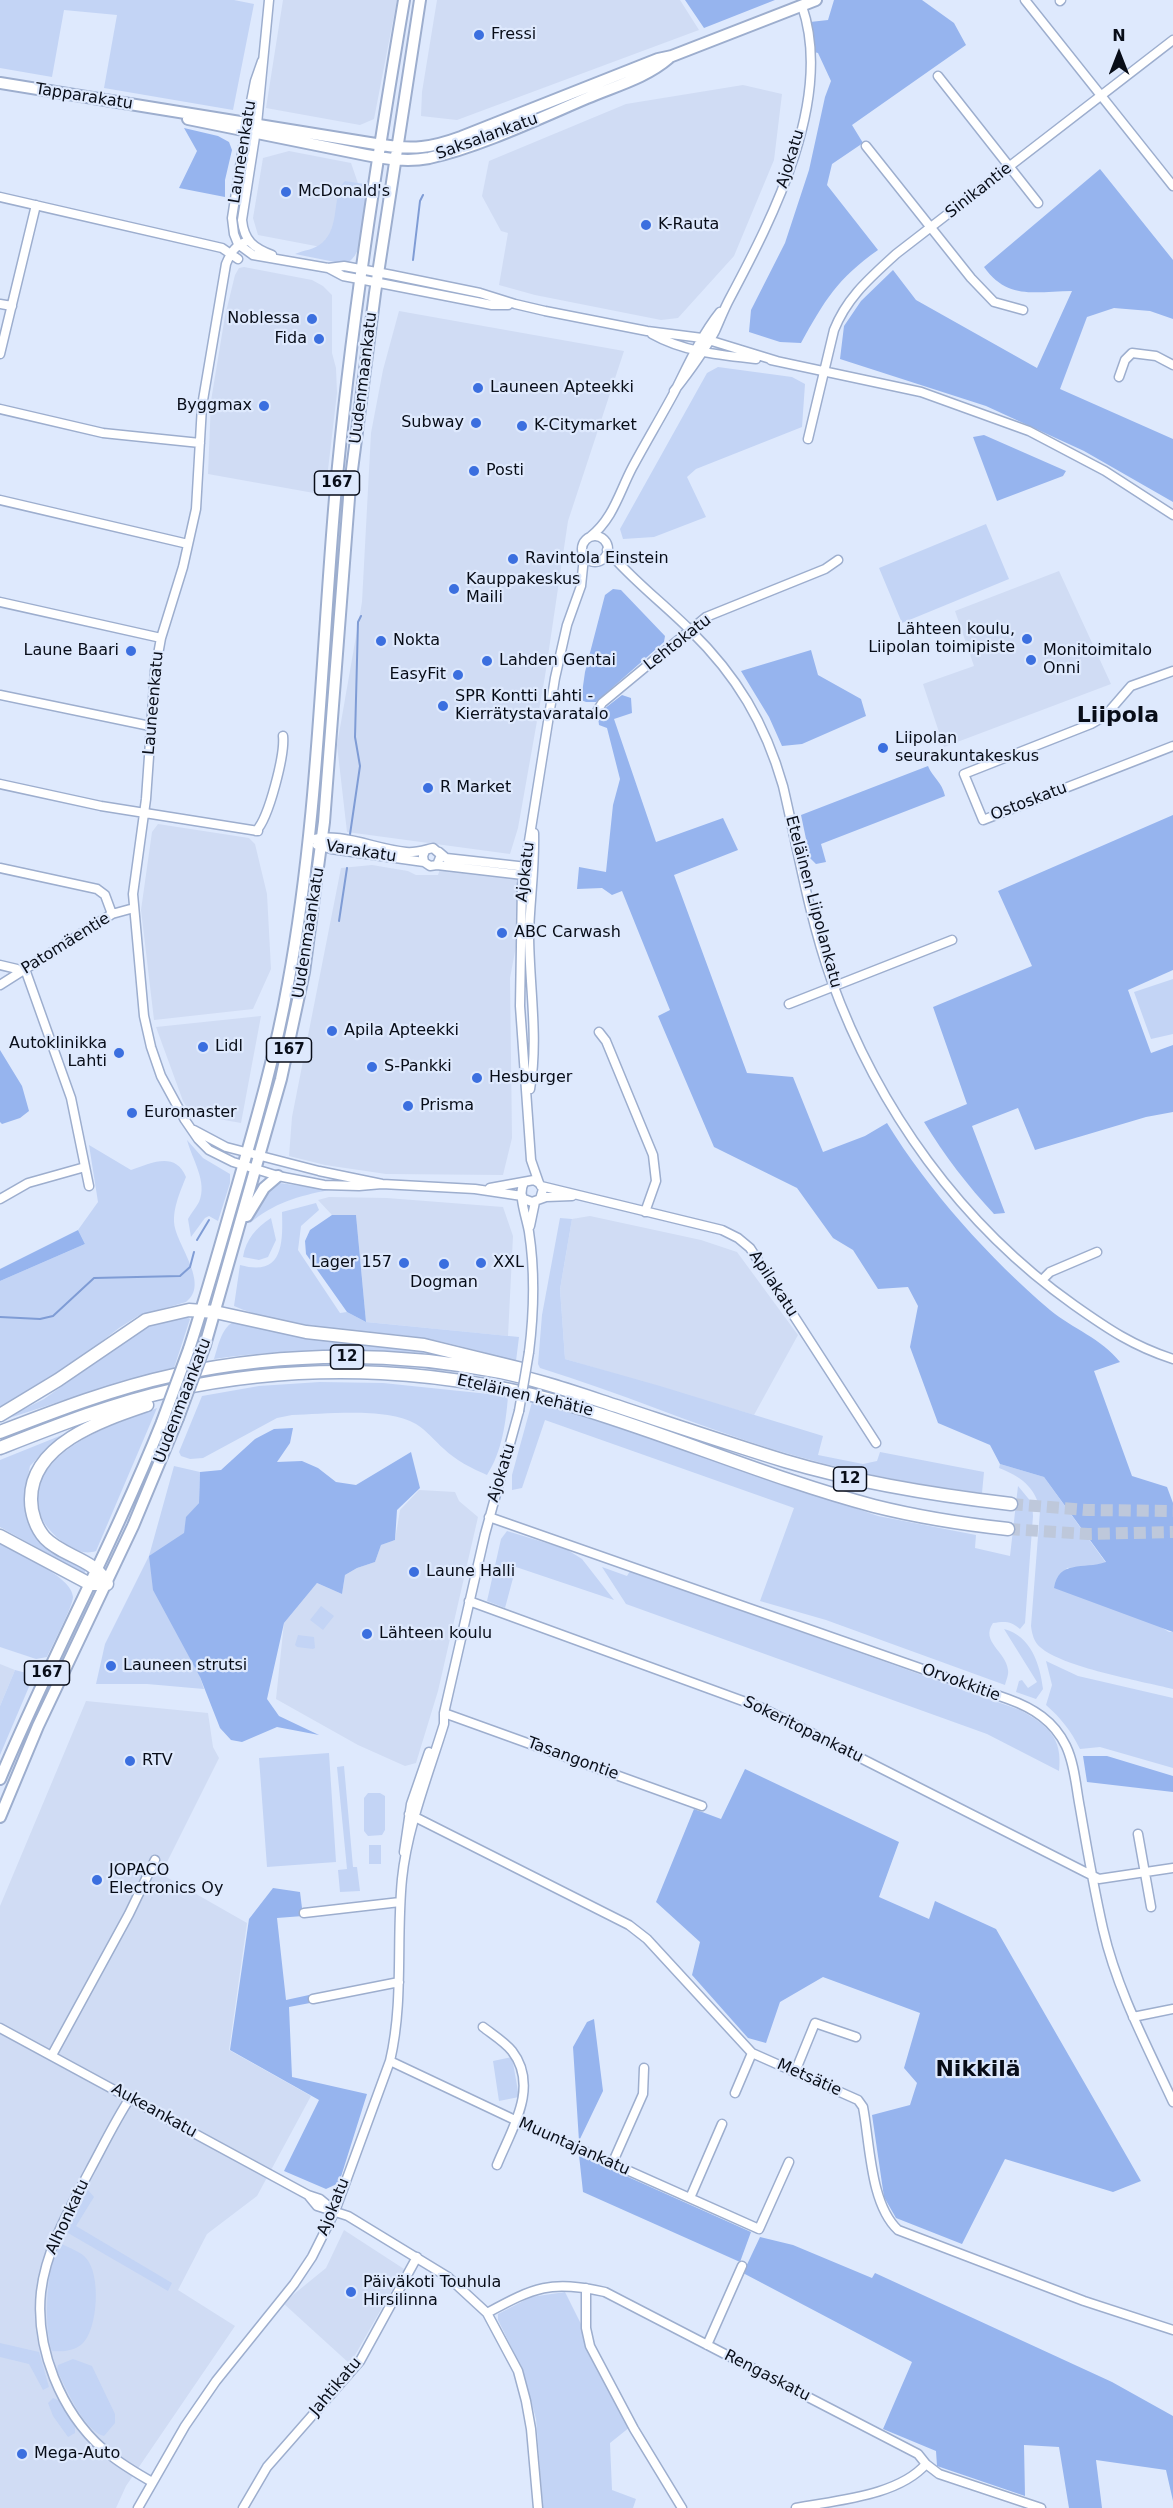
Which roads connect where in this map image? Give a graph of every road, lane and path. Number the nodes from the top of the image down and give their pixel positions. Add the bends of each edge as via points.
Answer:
1 (269, 0) edge
2 (404, 0) edge
3 (420, 0) edge
4 (816, 0) edge
5 (1025, 0) edge
6 (802, 6) junction
7 (1173, 40) edge
8 (672, 56) junction
9 (938, 76) dead end
10 (0, 83) edge
11 (1101, 96) junction
12 (251, 128) junction
13 (382, 146) junction
14 (866, 146) dead end
15 (397, 148) junction
16 (380, 158) junction
17 (395, 160) junction
18 (1009, 168) junction
19 (1173, 186) edge
20 (0, 197) edge
21 (1038, 203) dead end
22 (36, 205) junction
23 (931, 229) junction
24 (244, 245) junction
25 (234, 256) junction
26 (360, 274) junction
27 (377, 277) junction
28 (0, 304) edge
29 (12, 306) junction
30 (1023, 310) dead end
31 (647, 331) junction
32 (706, 339) junction
33 (699, 351) junction
34 (0, 354) edge
35 (777, 361) junction
36 (1173, 365) edge
37 (823, 370) junction
38 (1119, 377) dead end
39 (0, 409) edge
40 (808, 439) dead end
41 (200, 442) junction
42 (0, 500) edge
43 (1173, 514) edge
44 (609, 518) junction
45 (590, 537) junction
46 (188, 544) junction
47 (606, 546) junction
48 (584, 557) junction
49 (838, 560) dead end
50 (598, 561) junction
51 (628, 572) junction
52 (581, 586) junction
53 (0, 602) edge
54 (690, 630) junction
55 (161, 638) junction
56 (1173, 671) edge
57 (0, 695) edge
58 (596, 713) dead end
59 (150, 726) junction
60 (283, 736) dead end
61 (1173, 746) edge
62 (0, 784) edge
63 (143, 814) junction
64 (309, 840) junction
65 (327, 843) junction
66 (363, 848) junction
67 (425, 850) junction
68 (439, 852) junction
69 (424, 862) junction
70 (437, 865) junction
71 (0, 868) edge
72 (528, 870) junction
73 (134, 908) junction
74 (112, 914) junction
75 (952, 940) dead end
76 (0, 965) edge
77 (22, 971) junction
78 (0, 985) edge
79 (834, 987) junction
80 (789, 1004) dead end
81 (598, 1032) dead end
82 (191, 1128) junction
83 (247, 1152) junction
84 (260, 1155) junction
85 (531, 1160) junction
86 (243, 1166) junction
87 (85, 1167) junction
88 (256, 1169) junction
89 (278, 1176) junction
90 (526, 1182) junction
91 (382, 1184) junction
92 (540, 1184) junction
93 (89, 1186) dead end
94 (475, 1189) junction
95 (575, 1196) junction
96 (523, 1198) junction
97 (0, 1199) edge
98 (537, 1200) junction
99 (645, 1212) junction
100 (529, 1230) junction
101 (237, 1235) junction
102 (1097, 1252) dead end
103 (1042, 1280) junction
104 (202, 1310) junction
105 (215, 1312) junction
106 (1173, 1359) edge
107 (285, 1373) junction
108 (0, 1415) edge
109 (695, 1431) junction
110 (0, 1432) edge
111 (876, 1443) dead end
112 (0, 1448) edge
113 (1011, 1504) tunnel mouth
114 (489, 1516) junction
115 (1008, 1529) tunnel mouth
116 (0, 1536) edge
117 (98, 1569) junction
118 (90, 1584) junction
119 (107, 1584) junction
120 (469, 1601) junction
121 (444, 1713) junction
122 (0, 1779) edge
123 (702, 1806) dead end
124 (413, 1816) junction
125 (0, 1817) edge
126 (1138, 1834) dead end
127 (155, 1860) dead end
128 (1173, 1868) edge
129 (1146, 1872) junction
130 (1092, 1875) junction
131 (400, 1902) junction
132 (1151, 1907) dead end
133 (304, 1913) dead end
134 (399, 1982) junction
135 (313, 1999) dead end
136 (1173, 2009) edge
137 (1133, 2017) junction
138 (483, 2027) dead end
139 (0, 2028) edge
140 (856, 2037) dead end
141 (752, 2053) junction
142 (52, 2055) junction
143 (390, 2061) junction
144 (644, 2068) dead end
145 (795, 2072) junction
146 (735, 2093) dead end
147 (130, 2098) junction
148 (1173, 2102) edge
149 (515, 2120) junction
150 (722, 2124) dead end
151 (789, 2162) dead end
152 (612, 2164) junction
153 (497, 2165) dead end
154 (690, 2198) junction
155 (335, 2211) junction
156 (417, 2257) junction
157 (741, 2266) dead end
158 (586, 2288) junction
159 (487, 2313) junction
160 (1173, 2330) edge
161 (707, 2345) junction
162 (926, 2464) junction
163 (152, 2482) junction
164 (139, 2507) edge
165 (243, 2508) edge
166 (538, 2508) edge
167 (682, 2508) edge
168 (796, 2508) edge
169 (1041, 2508) edge

1 - 12 street, Launeenkatu
2 - 13 main road, Uudenmaankatu / 167
3 - 15 main road, Uudenmaankatu / 167
4 - 6 main road, Saksalankatu
5 - 11 street
6 - 8 main road, Saksalankatu
6 - 32 street, Ajokatu via 811,40 810,81 794,157 776,206
7 - 11 street, Sinikantie
8 - 15 main road, Saksalankatu via 436,146
8 - 17 main road, Saksalankatu via 624,83 473,143 429,158
9 - 18 street
10 - 12 main road, Tapparakatu
11 - 18 street, Sinikantie
11 - 19 street
12 - 13 main road, Saksalankatu
12 - 16 main road, Saksalankatu
12 - 24 street, Launeenkatu via 232,218 234,234
13 - 15 main road, Saksalankatu
13 - 16 main road, Uudenmaankatu / 167
14 - 23 street
15 - 17 main road, Uudenmaankatu / 167
16 - 17 main road, Saksalankatu
16 - 26 main road, Uudenmaankatu / 167
17 - 27 main road, Uudenmaankatu / 167
18 - 21 street
18 - 23 street, Sinikantie
20 - 22 street
22 - 25 street via 222,248
22 - 29 street
23 - 30 street via 994,302
23 - 37 street, Sinikantie via 856,290 834,330
24 - 25 street, Launeenkatu
24 - 26 street via 279,258
25 - 41 street, Launeenkatu via 225,272 211,342
26 - 27 street
26 - 64 main road, Uudenmaankatu / 167 via 335,496
27 - 31 street via 492,305 515,304
27 - 65 main road, Uudenmaankatu / 167 via 347,515
28 - 29 street
29 - 34 street
31 - 32 street
31 - 33 street
32 - 33 street, Ajokatu
32 - 35 street
33 - 35 street
33 - 44 street, Ajokatu via 635,463
35 - 37 street
36 - 38 street via 1156,356 1132,353
37 - 40 street, Sinikantie
37 - 43 street via 921,392 1029,431 1105,471
39 - 41 street via 102,433
41 - 46 street, Launeenkatu via 196,509
42 - 46 street
44 - 45 street, Ajokatu
44 - 47 street, Ajokatu
45 - 47 street via 598,537
45 - 48 street via 582,545
46 - 55 street, Launeenkatu
47 - 50 street
47 - 51 street, Eteläinen Liipolankatu
48 - 50 street
48 - 52 street, Ajokatu
49 - 54 street, Lehtokatu via 825,569 706,617
50 - 51 street, Eteläinen Liipolankatu
50 - 52 street, Ajokatu
51 - 54 street, Eteläinen Liipolankatu
52 - 72 street, Ajokatu via 555,678 533,823 535,855
53 - 55 street
54 - 58 street, Lehtokatu via 602,703
54 - 79 street, Eteläinen Liipolankatu via 736,682 768,738
55 - 59 street, Launeenkatu
56 - 61 street, Ostoskatu via 1131,686 1105,716 1091,724 964,774 983,820
57 - 59 street
59 - 63 street, Launeenkatu
60 - 63 street via 284,747 269,810 257,831
62 - 63 street
63 - 73 street, Launeenkatu via 134,876
64 - 65 street, Varakatu
64 - 83 main road, Uudenmaankatu / 167 via 282,1016
65 - 66 street, Varakatu
65 - 84 main road, Uudenmaankatu / 167 via 294,1028
66 - 67 street, Varakatu
66 - 69 street, Varakatu
67 - 68 street via 433,848
67 - 69 street
68 - 70 street via 441,859
68 - 72 street via 446,858
69 - 70 street
70 - 72 street
71 - 74 street via 97,889 105,895
72 - 85 street, Ajokatu via 534,1062 528,1100
73 - 74 street, Patomäentie
73 - 82 street, Launeenkatu via 144,1016 151,1047 161,1076
74 - 77 street, Patomäentie
75 - 79 street
76 - 77 street
77 - 78 street, Patomäentie
77 - 87 street via 71,1098
79 - 80 street
79 - 103 street, Eteläinen Liipolankatu via 859,1046 916,1145 959,1200
81 - 99 street via 606,1041 653,1155 656,1181
82 - 83 street via 226,1147
82 - 86 street, Launeenkatu via 209,1150
83 - 84 street
83 - 86 main road, Uudenmaankatu / 167
84 - 88 main road, Uudenmaankatu / 167
84 - 91 street via 289,1165
85 - 90 street, Ajokatu
85 - 92 street, Ajokatu
86 - 88 street
86 - 104 main road, Uudenmaankatu / 167
87 - 93 street
87 - 97 street via 28,1183
88 - 89 street
88 - 101 main road, Uudenmaankatu / 167
89 - 91 street via 324,1185
89 - 101 main road via 264,1188
90 - 92 street
90 - 94 street
90 - 96 street via 521,1187
91 - 94 street
92 - 95 street, Apilakatu
92 - 98 street via 543,1192
94 - 96 street
95 - 98 street, Apilakatu
95 - 99 street, Apilakatu
96 - 98 street
96 - 100 street, Ajokatu
98 - 100 street, Ajokatu
99 - 111 street, Apilakatu via 722,1230 750,1248
100 - 114 street, Ajokatu, bridge via 533,1279 529,1352 519,1411
101 - 105 main road, Uudenmaankatu / 167
102 - 103 street via 1050,1272
103 - 106 street, Eteläinen Liipolankatu via 1121,1338
104 - 105 highway
104 - 108 highway via 146,1320
104 - 117 main road, Uudenmaankatu / 167, bridge via 162,1422
105 - 109 highway via 288,1329 399,1341 465,1354 536,1372
105 - 119 main road, Uudenmaankatu, bridge via 178,1418
107 - 112 highway, Eteläinen kehätie / 12 via 170,1390
107 - 115 highway, Eteläinen kehätie / 12 via 367,1371 484,1384 587,1410 864,1503 938,1520
107 - 117 highway via 206,1388 134,1410 84,1431 46,1458 31,1489 36,1524 46,1539
109 - 110 highway, Eteläinen kehätie / 12 via 500,1372 415,1360 325,1357 263,1360 171,1375
109 - 113 highway, Eteläinen kehätie / 12 via 845,1477 893,1488
114 - 120 street, Ajokatu
114 - 130 street, Orvokkitie via 1032,1709 1054,1727 1070,1756
116 - 118 highway
117 - 118 main road, Uudenmaankatu / 167
117 - 119 highway
118 - 119 highway
118 - 122 main road, Uudenmaankatu / 167
119 - 125 main road, Uudenmaankatu via 38,1726
120 - 121 street, Ajokatu
120 - 130 street, Sokeritopankatu via 762,1708
121 - 123 street, Tasangontie
121 - 124 street, Ajokatu
124 - 131 street, Ajokatu via 403,1847
124 - 141 street, Metsätie via 628,1925 646,1939
126 - 129 street
127 - 142 street
128 - 129 street
129 - 130 street via 1099,1879
129 - 132 street
130 - 137 street, Orvokkitie via 1112,1961
131 - 133 street
131 - 134 street, Ajokatu
134 - 135 street
134 - 143 street, Ajokatu via 398,2024
136 - 137 street
137 - 148 street, Orvokkitie
138 - 149 street via 512,2050 521,2068 524,2096
139 - 142 street, Aukeankatu
140 - 145 street via 815,2023
141 - 145 street, Metsätie
141 - 146 street
142 - 147 street, Aukeankatu
143 - 149 street, Muuntajankatu
143 - 155 street, Ajokatu
144 - 152 street via 643,2094
145 - 160 street, Metsätie via 858,2100 863,2106 878,2197 889,2222 898,2230 1084,2301
147 - 155 street, Aukeankatu via 308,2195 317,2206
147 - 163 street, Alhonkatu via 48,2259 41,2292 41,2320 49,2362 72,2411 102,2449
149 - 152 street, Muuntajankatu
149 - 153 street
150 - 154 street
151 - 154 street, Muuntajankatu via 759,2229
152 - 154 street, Muuntajankatu
155 - 156 street, Aukeankatu
155 - 163 street, Ajokatu via 294,2284 216,2381
156 - 159 street, Aukeankatu via 448,2277
156 - 165 street, Jahtikatu via 360,2361 267,2467
157 - 161 street
158 - 159 street, Rengaskatu via 555,2286 527,2291
158 - 161 street, Rengaskatu via 605,2292
158 - 167 street via 590,2346
159 - 166 street, Aukeankatu via 518,2371 526,2401
161 - 162 street, Rengaskatu via 918,2454
162 - 168 street via 918,2474 887,2490
162 - 169 street, Rengaskatu via 939,2474
163 - 164 street, Ajokatu

